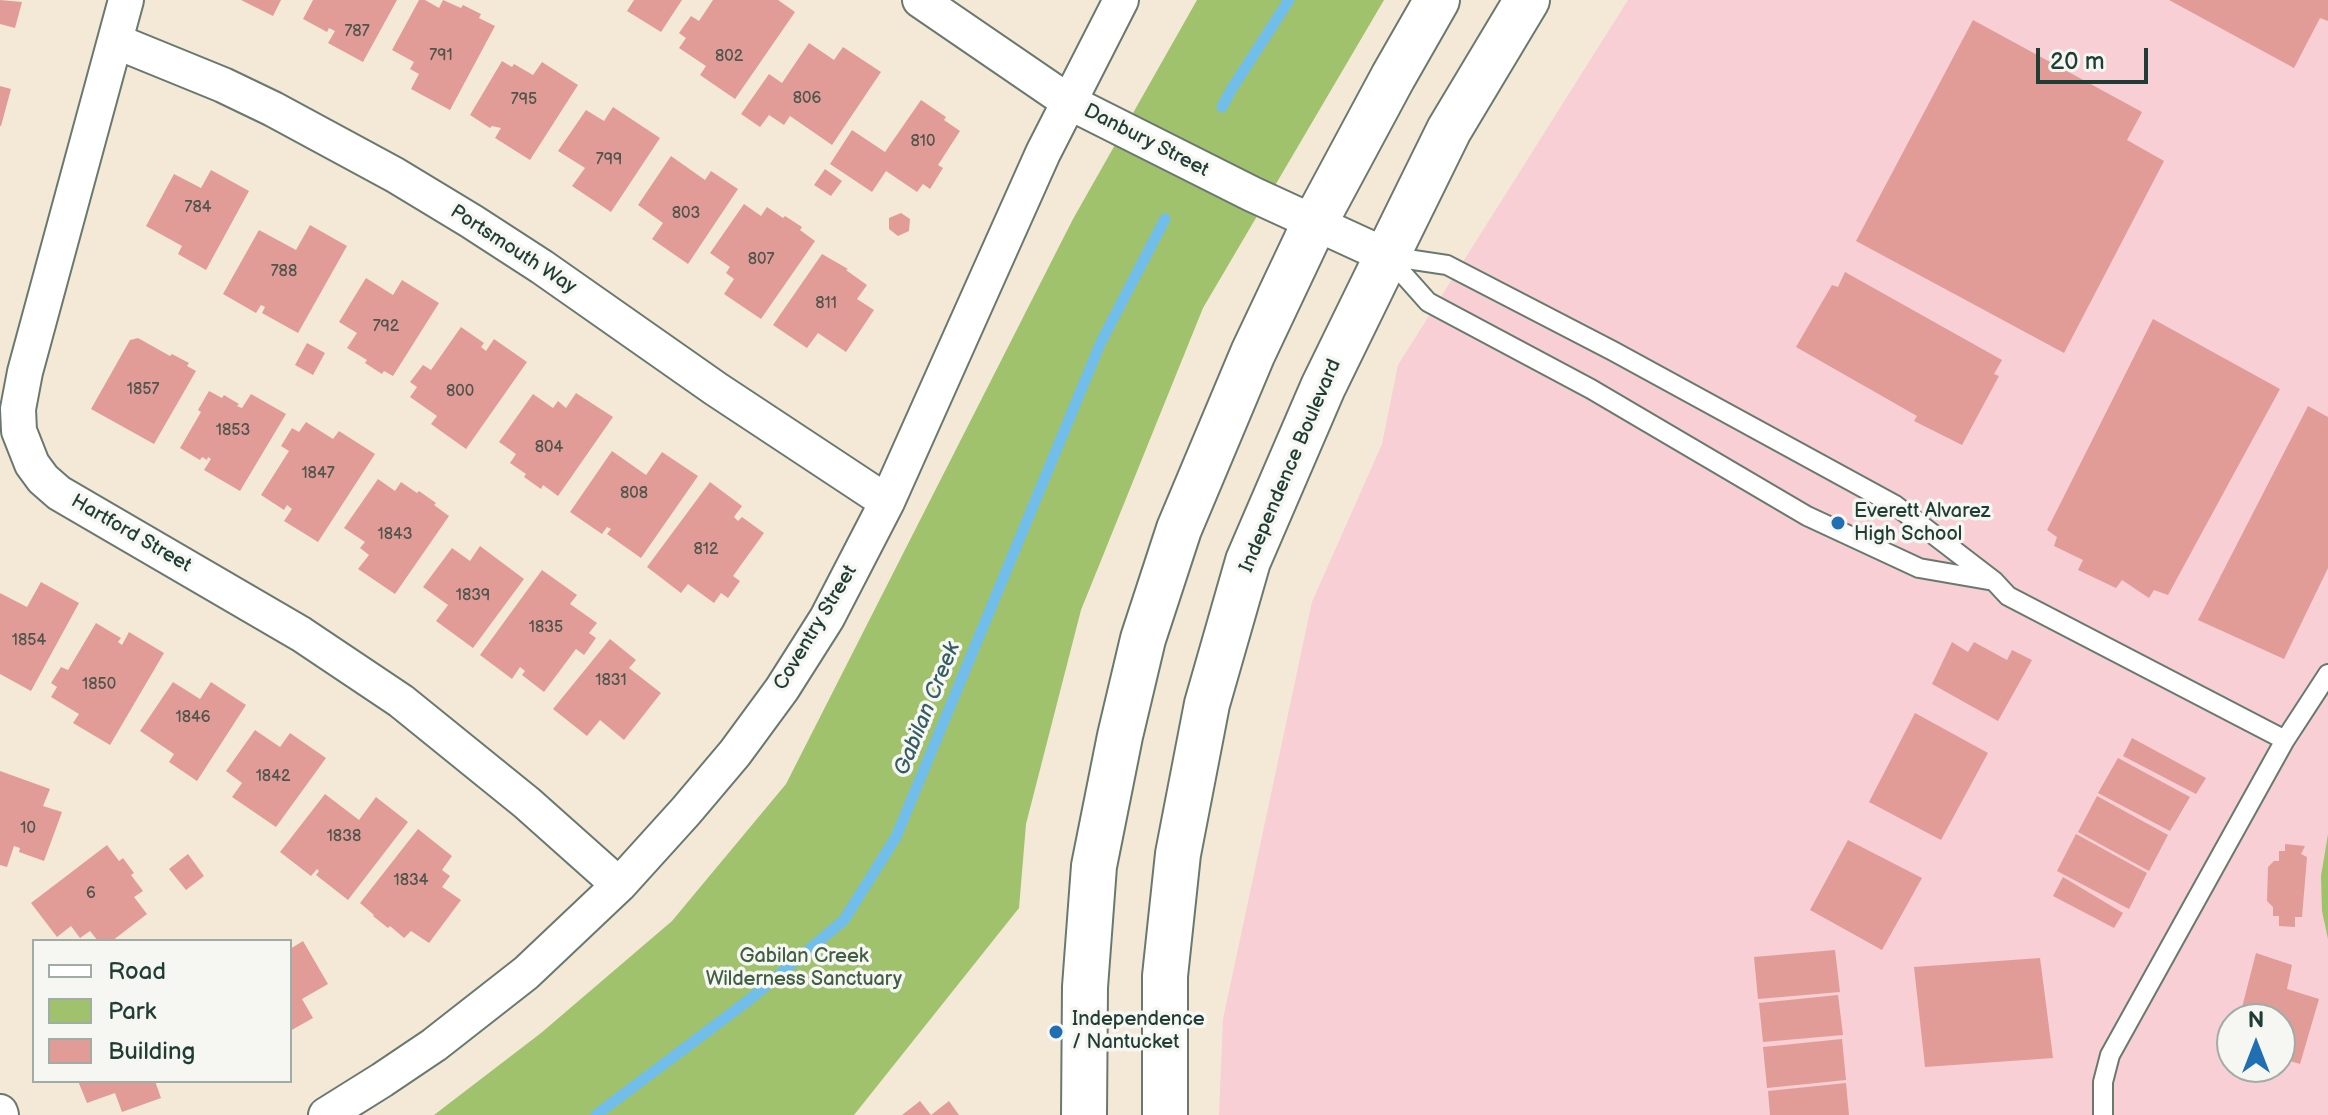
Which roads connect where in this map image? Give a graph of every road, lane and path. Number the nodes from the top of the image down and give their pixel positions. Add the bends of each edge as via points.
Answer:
1 (126, 0) edge
2 (920, 0) edge
3 (1121, 0) edge
4 (1437, 0) edge
5 (1527, 0) edge
6 (115, 41) junction
7 (1069, 102) junction
8 (1314, 224) junction
9 (1387, 256) junction
10 (887, 502) junction
11 (1994, 581) junction
12 (2328, 674) edge
13 (2285, 740) junction
14 (619, 885) junction
15 (326, 1115) edge
16 (1084, 1115) edge
17 (1165, 1115) edge
18 (2103, 1115) edge

1 - 6 street, Hartford Street
2 - 7 street, Danbury Street
3 - 7 street, Coventry Street
4 - 8 street
5 - 9 street, Independence Boulevard via 1449,130
6 - 10 street, Portsmouth Way via 248,97 395,175 553,275
6 - 14 street, Hartford Street via 25,372 19,431 32,464 59,493 301,634 401,701
7 - 8 street, Danbury Street
7 - 10 street, Coventry Street
8 - 9 street, Danbury Street
8 - 16 street via 1179,529 1143,639 1094,866 1085,987
9 - 11 lane via 1447,265 1613,351 1895,505
9 - 11 lane via 1428,302 1591,389 1807,516 1919,568
9 - 17 street, Independence Boulevard via 1248,561 1207,704 1178,854 1165,976
10 - 14 street, Coventry Street via 827,618 782,689 735,753
11 - 13 lane via 2008,596
12 - 13 lane
13 - 18 lane via 2110,1055
14 - 15 street, Coventry Street via 482,1009

